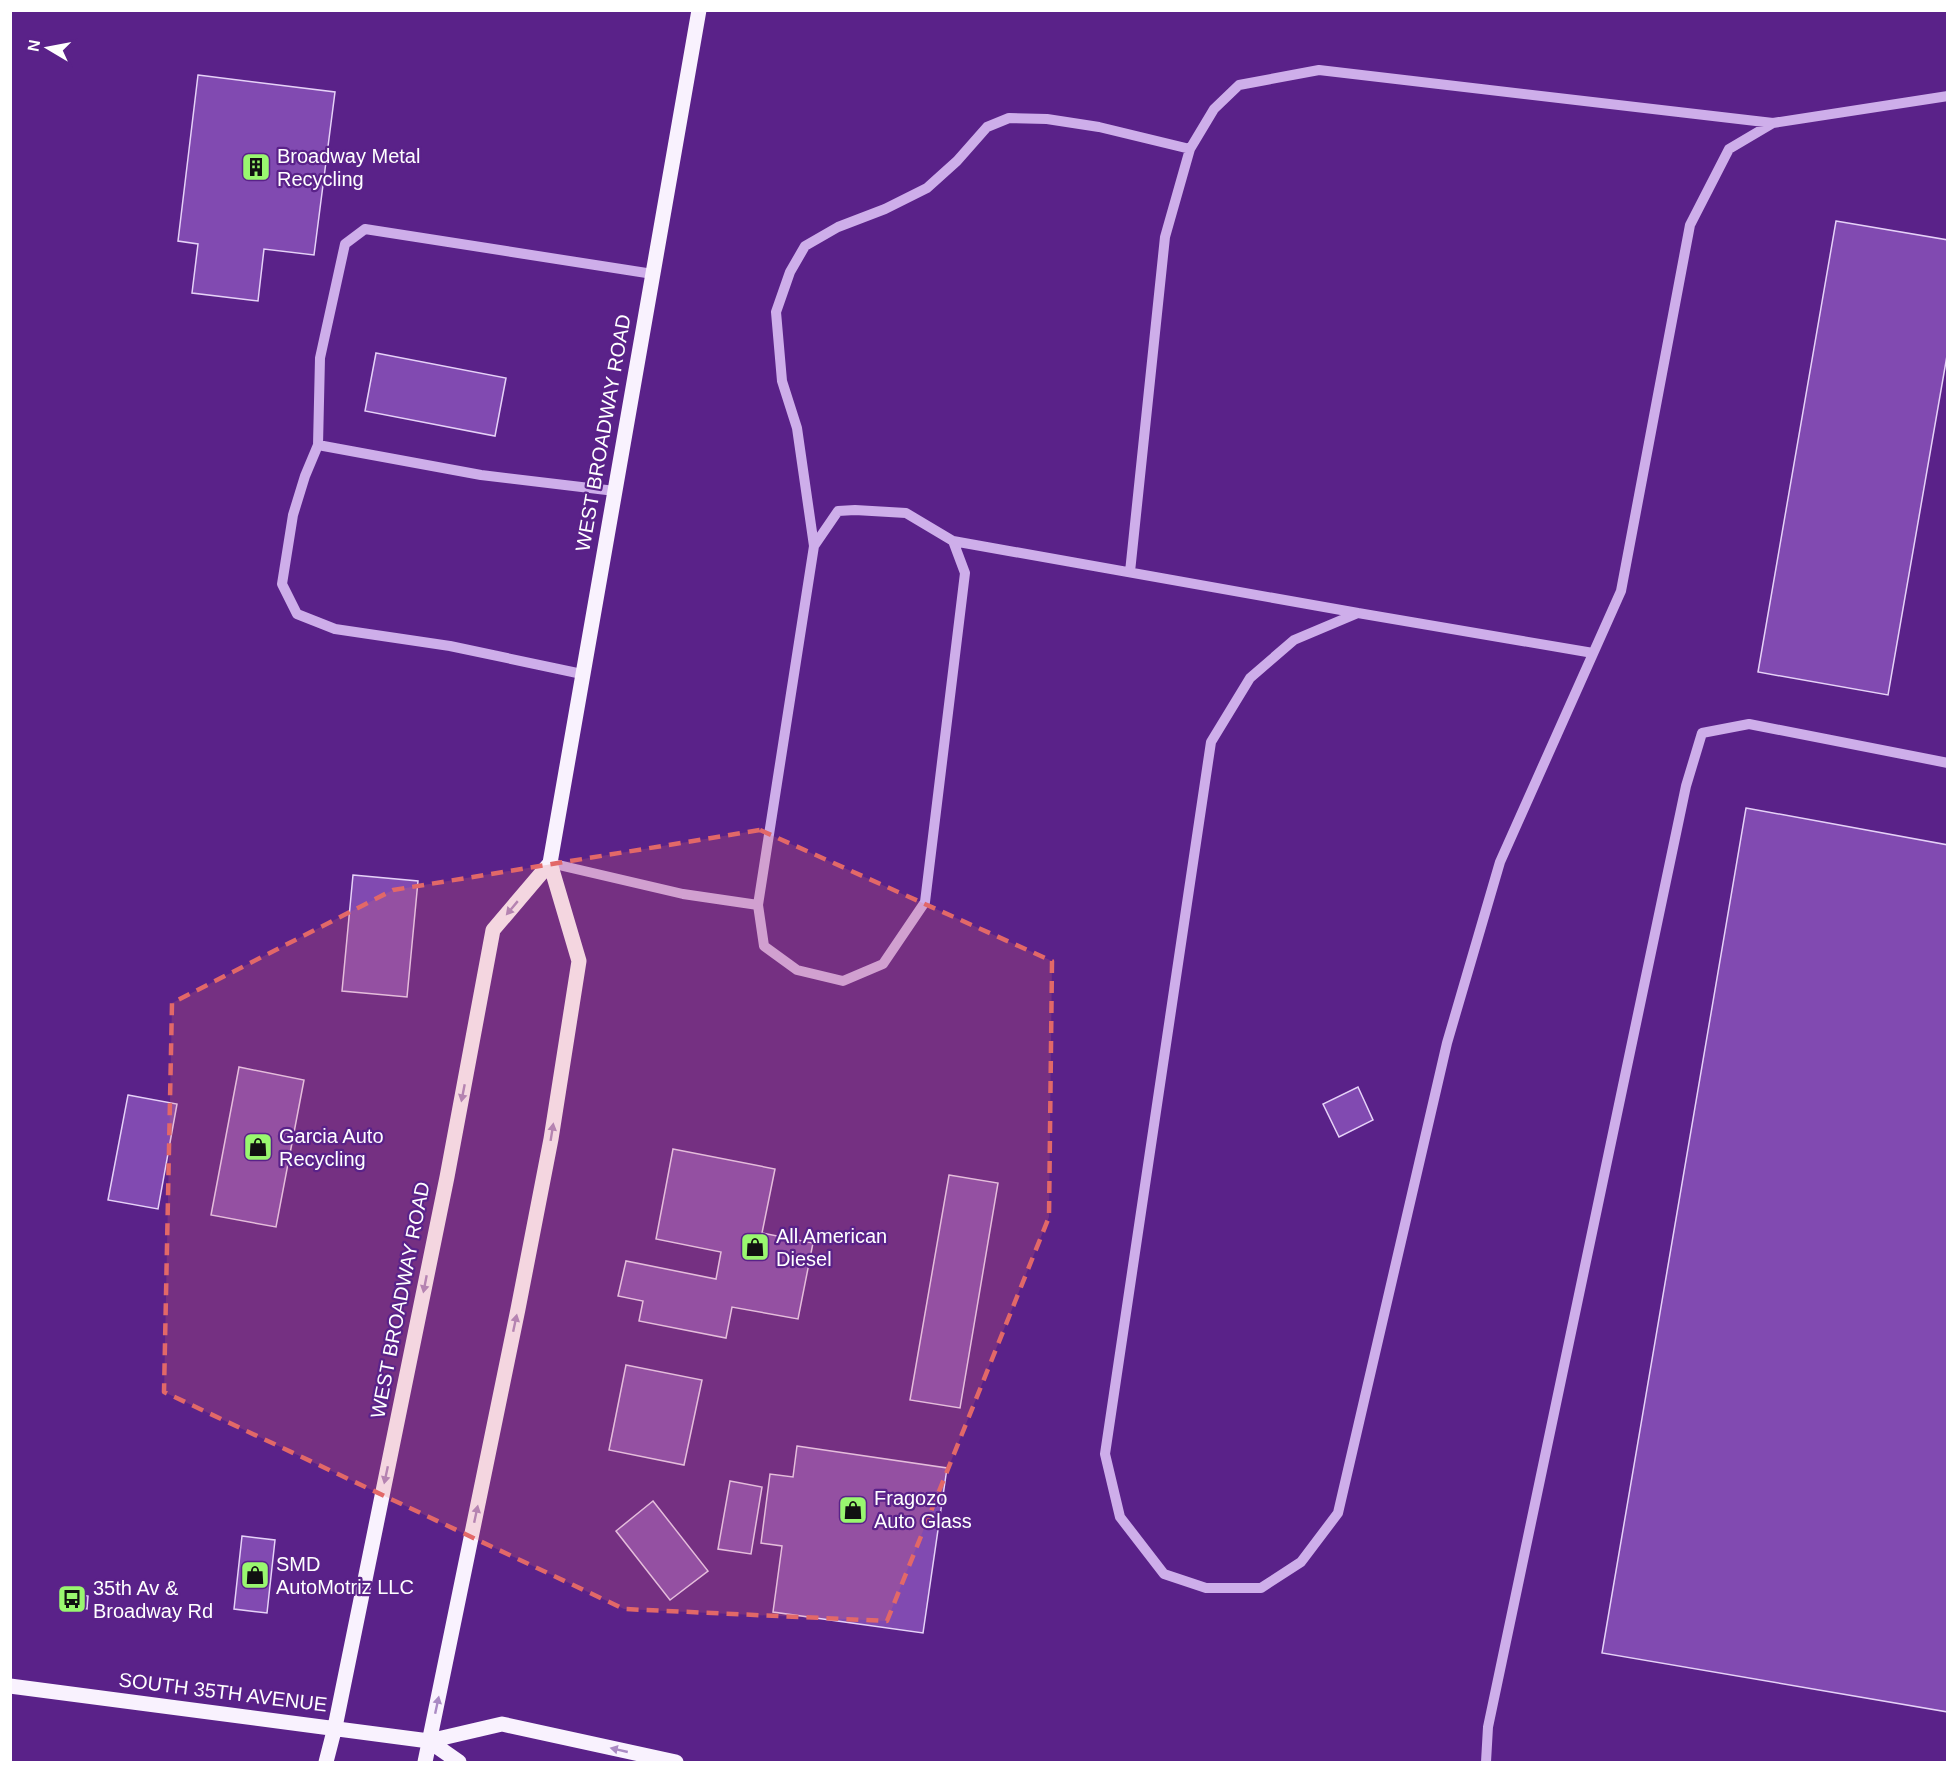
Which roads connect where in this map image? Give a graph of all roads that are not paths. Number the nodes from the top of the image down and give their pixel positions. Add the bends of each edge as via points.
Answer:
1 (699, 10) edge
2 (1947, 96) edge
3 (1773, 123) junction
4 (1190, 149) junction
5 (653, 274) junction
6 (318, 445) junction
7 (615, 491) junction
8 (953, 541) junction
9 (814, 546) junction
10 (1130, 572) junction
11 (1358, 614) junction
12 (1593, 653) junction
13 (582, 674) junction
14 (1947, 763) edge
15 (550, 863) junction
16 (758, 905) junction
17 (10, 1686) edge
18 (335, 1728) junction
19 (429, 1741) junction
20 (326, 1762) edge
21 (425, 1762) edge
22 (459, 1762) edge
23 (676, 1762) edge
24 (1486, 1762) edge

1 - 5 main road, WEST BROADWAY ROAD
2 - 3 lane
3 - 4 lane via 1319,70 1239,85 1214,109
3 - 12 lane via 1729,149 1690,225 1621,591
4 - 9 lane via 1100,127 1009,118 987,127 927,188 805,246 790,272 776,312 782,381 797,428
4 - 10 lane via 1164,237
5 - 6 lane via 365,229 345,244 320,358
5 - 7 main road, WEST BROADWAY ROAD
6 - 7 lane via 481,475
6 - 13 lane via 293,515 282,584 297,614 335,629 450,646
7 - 13 main road, WEST BROADWAY ROAD
8 - 9 lane via 906,513 855,510 838,511
8 - 10 lane
8 - 16 lane via 965,573 925,902 883,964 843,981 797,970 764,946
9 - 16 lane
10 - 11 lane
11 - 12 lane
11 - 12 lane via 1294,640 1250,678 1211,742 1105,1454 1120,1517 1164,1574 1206,1588 1261,1588 1300,1562 1338,1513 1447,1043 1497,873
13 - 15 main road, WEST BROADWAY ROAD
14 - 24 lane via 1749,724 1702,733 1686,786 1491,1716
15 - 16 lane via 683,894
15 -> 18 main road, WEST BROADWAY ROAD via 493,930
19 -> 15 main road, WEST BROADWAY ROAD via 551,1139 579,961
17 - 18 main road, SOUTH 35TH AVENUE
18 - 19 main road, SOUTH 35TH AVENUE
18 - 20 main road, WEST BROADWAY ROAD
19 - 21 main road, WEST BROADWAY ROAD
19 - 22 main road, SOUTH 35TH AVENUE
23 -> 19 main road, SOUTH 35TH AVENUE via 502,1724

